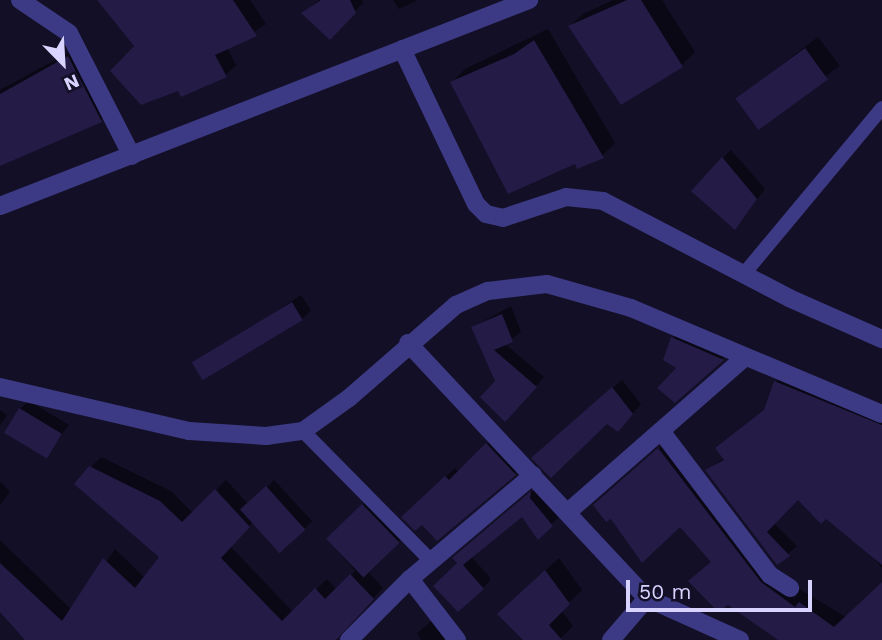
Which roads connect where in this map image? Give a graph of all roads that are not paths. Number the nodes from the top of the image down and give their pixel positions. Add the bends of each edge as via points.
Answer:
1 (20, 0) edge
2 (529, 0) edge
3 (402, 49) junction
4 (882, 108) edge
5 (132, 156) junction
6 (0, 206) edge
7 (743, 275) junction
8 (882, 339) edge
9 (408, 344) junction
10 (745, 357) junction
11 (0, 387) edge
12 (882, 414) edge
13 (303, 431) junction
14 (661, 431) junction
15 (533, 475) junction
16 (568, 512) junction
17 (432, 562) junction
18 (410, 579) junction
19 (790, 588) dead end
20 (648, 598) junction
21 (349, 640) edge
22 (457, 640) edge
23 (611, 640) edge
24 (740, 640) edge

1 - 5 street via 69,33
2 - 3 street
3 - 5 street
3 - 7 street via 476,204 485,214 503,218 566,197 604,201
4 - 7 lane
5 - 6 street
7 - 8 street
9 - 10 street via 471,297 508,287 547,284 631,308
9 - 13 street via 349,398
9 - 15 street
10 - 12 street
10 - 14 street
11 - 13 street via 189,431 266,436
13 - 17 lane
14 - 16 street
14 - 19 street via 770,575
15 - 16 street
15 - 17 street
16 - 20 street
17 - 18 street
18 - 21 street
18 - 22 street
20 - 23 street
20 - 24 street

